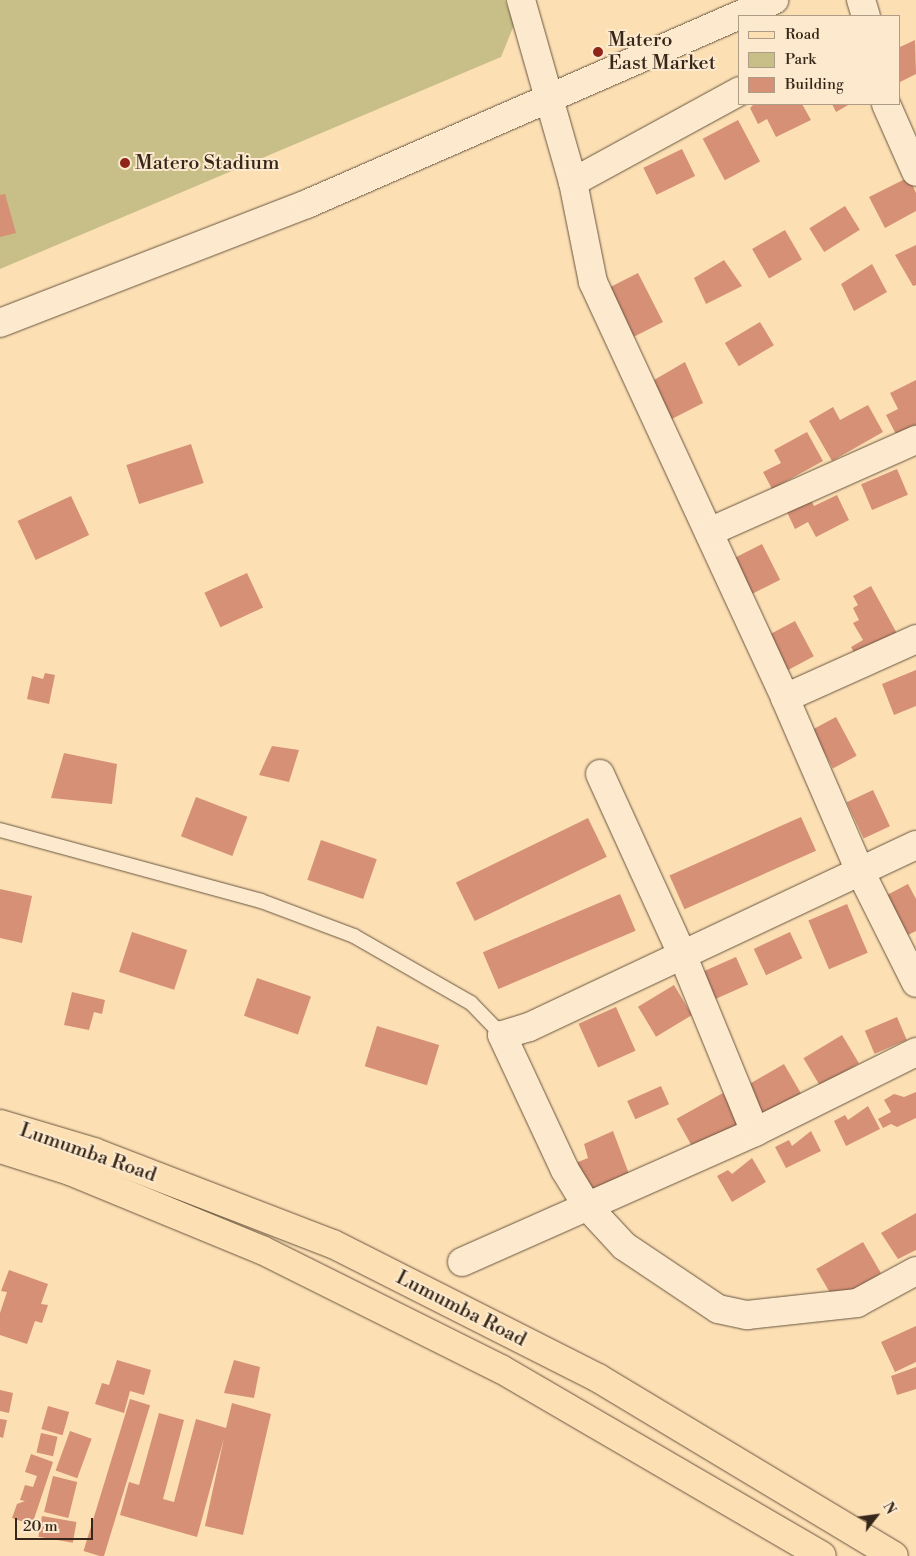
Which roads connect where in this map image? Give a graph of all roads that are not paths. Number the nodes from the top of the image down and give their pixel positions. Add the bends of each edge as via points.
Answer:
1 (521, 0) edge
2 (774, 0) edge
3 (861, 0) edge
4 (740, 15) edge
5 (866, 15) edge
6 (738, 16) edge
7 (738, 92) edge
8 (547, 100) junction
9 (886, 105) edge
10 (916, 172) edge
11 (573, 182) junction
12 (0, 323) edge
13 (916, 440) edge
14 (709, 532) junction
15 (916, 640) edge
16 (786, 698) junction
17 (600, 774) dead end
18 (0, 830) edge
19 (916, 844) edge
20 (860, 870) junction
21 (682, 954) junction
22 (916, 984) edge
23 (502, 1035) junction
24 (916, 1052) edge
25 (0, 1124) edge
26 (755, 1132) junction
27 (0, 1148) edge
28 (587, 1206) junction
29 (462, 1262) dead end
30 (916, 1271) edge
31 (822, 1556) edge
32 (894, 1556) edge

1 - 8 street
2 - 4 street
3 - 5 street
6 - 8 street
7 - 11 street
8 - 11 street
8 - 12 street via 307,204
9 - 10 street
11 - 14 street via 593,282
13 - 14 street
14 - 16 street
15 - 16 street
16 - 20 street
17 - 21 street
18 - 23 lane via 261,901 354,936 471,1003
19 - 20 street
20 - 21 street
20 - 22 street
21 - 23 street via 529,1027
21 - 26 street
23 - 28 street via 565,1170
24 - 26 street
25 - 32 main road, Lumumba Road via 94,1152 333,1244 598,1378
26 - 28 street
27 - 31 main road, Lumumba Road via 70,1171 289,1263 501,1369
28 - 29 street
28 - 30 street via 624,1246 718,1309 732,1314 856,1302

